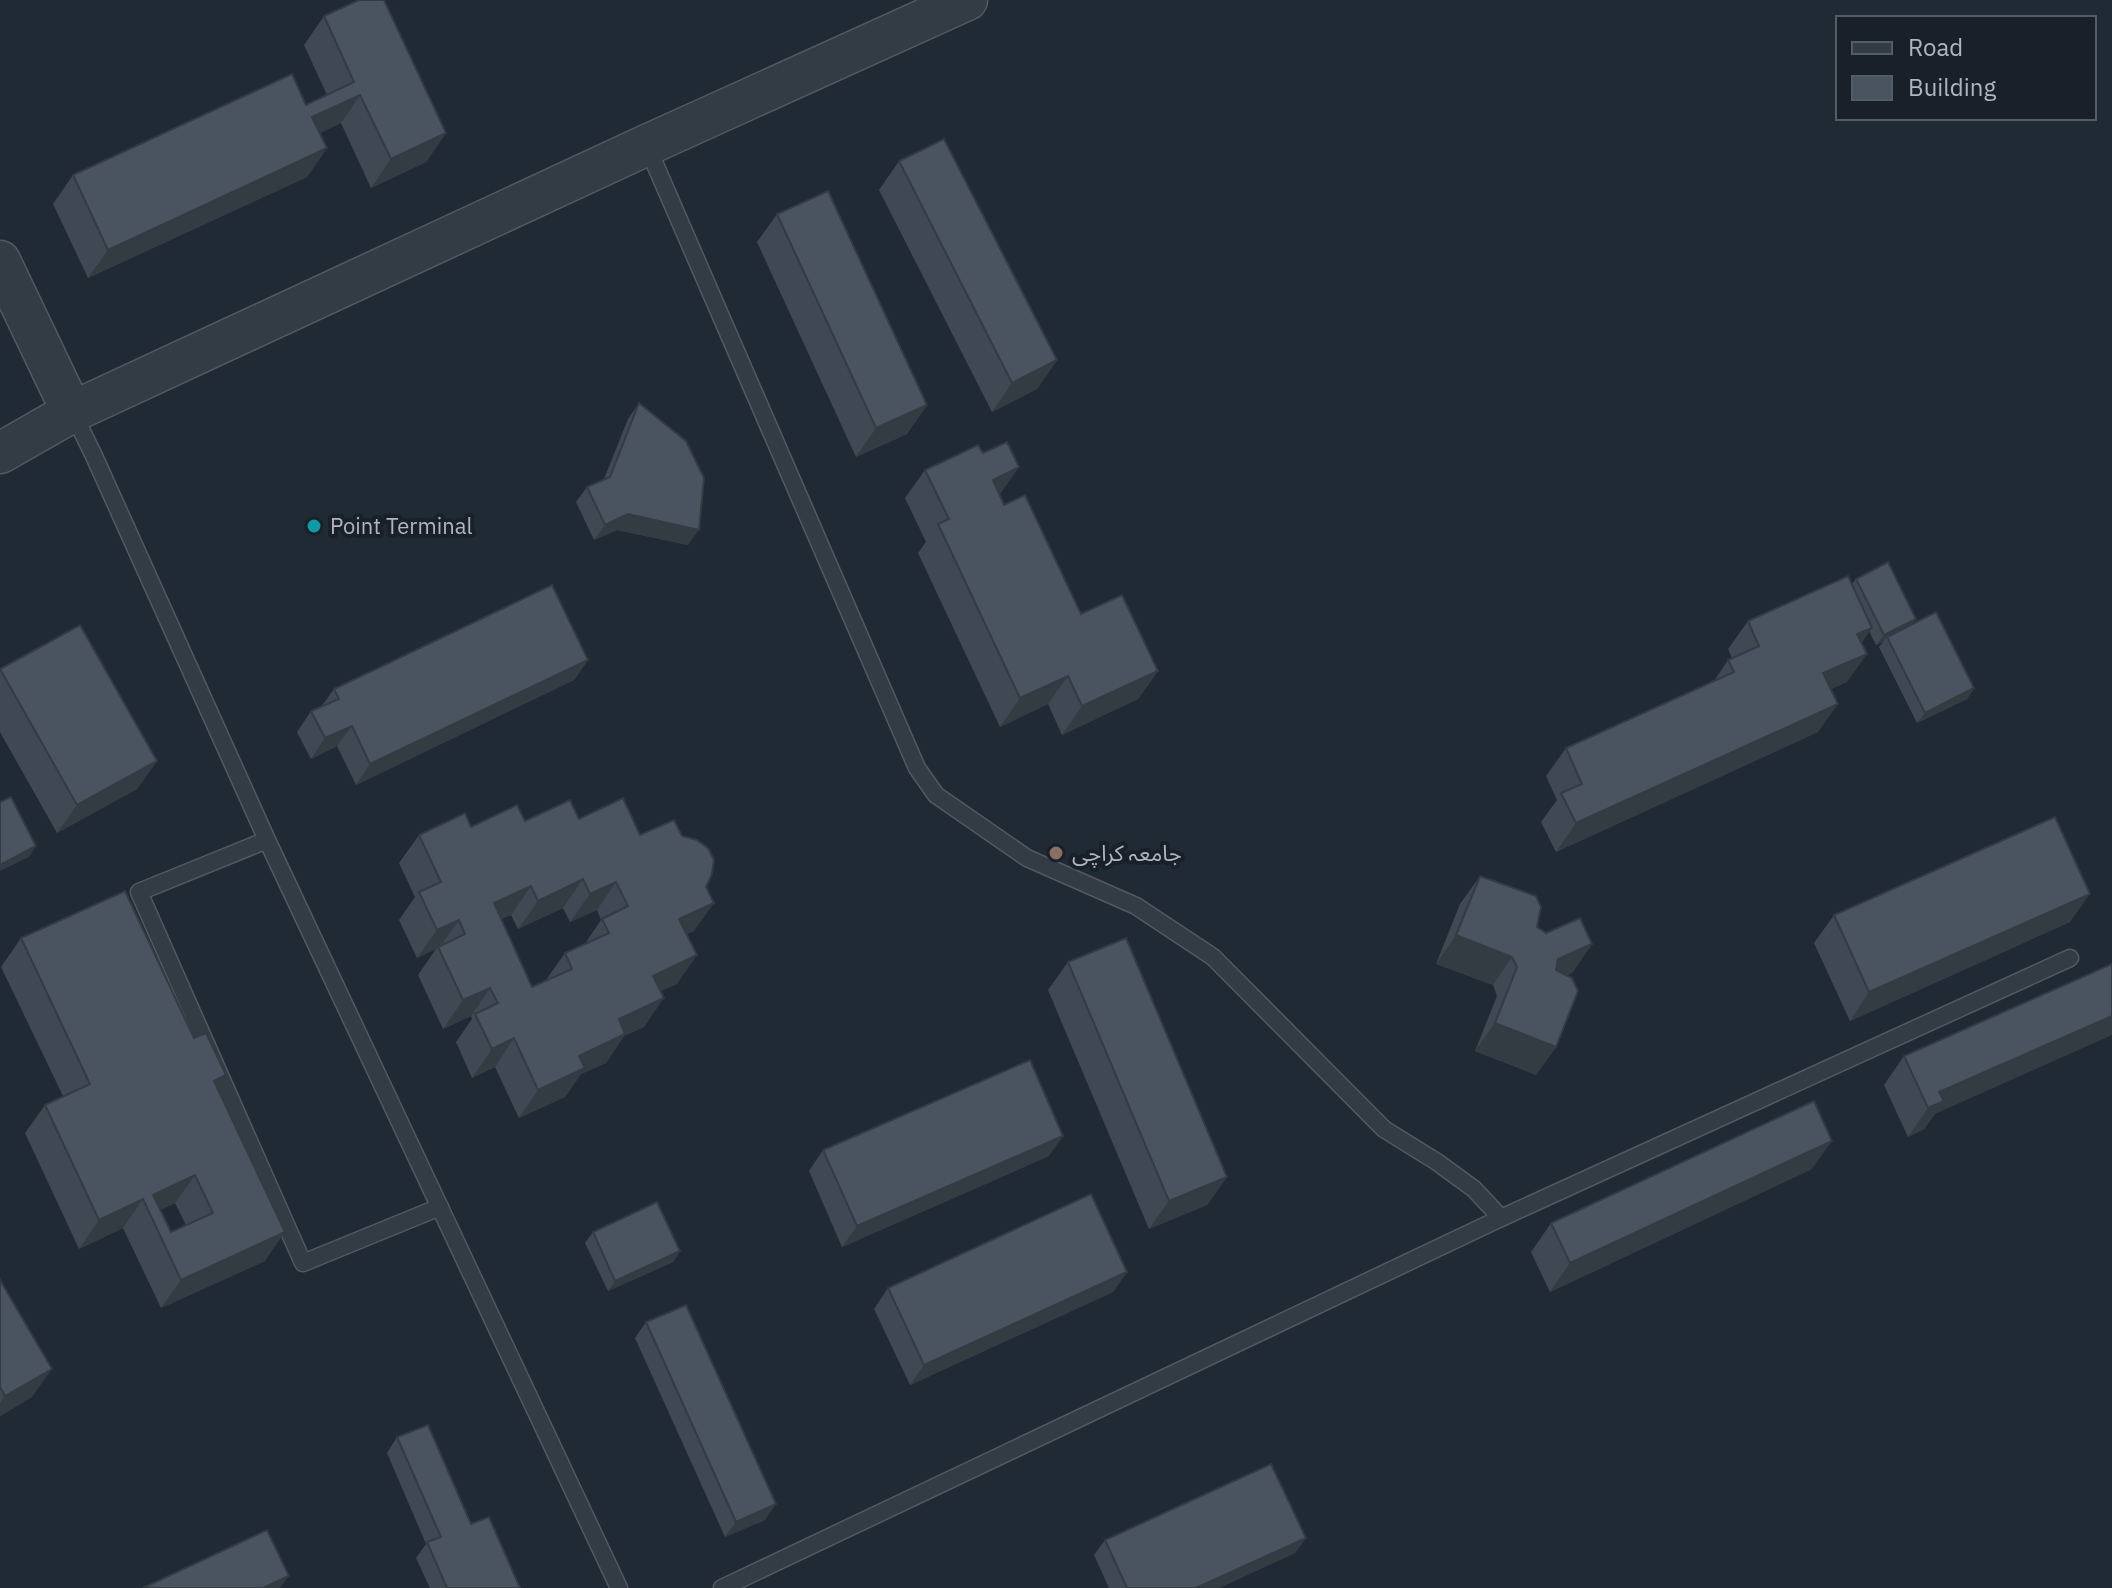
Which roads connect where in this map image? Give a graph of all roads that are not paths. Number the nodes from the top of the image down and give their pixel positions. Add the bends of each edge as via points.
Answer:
1 (967, 0) edge
2 (647, 145) junction
3 (0, 261) edge
4 (72, 412) junction
5 (0, 453) edge
6 (267, 840) junction
7 (2070, 958) dead end
8 (440, 1207) junction
9 (1501, 1218) junction
10 (619, 1588) edge
11 (722, 1588) edge

1 - 2 street
2 - 4 street
2 - 9 lane via 917,768 936,795 1027,858 1136,906 1213,957 1384,1129 1474,1189
3 - 4 street
4 - 5 street
4 - 6 lane
6 - 8 lane
6 - 8 lane via 139,892 303,1263
7 - 9 lane
8 - 10 lane
9 - 11 lane

